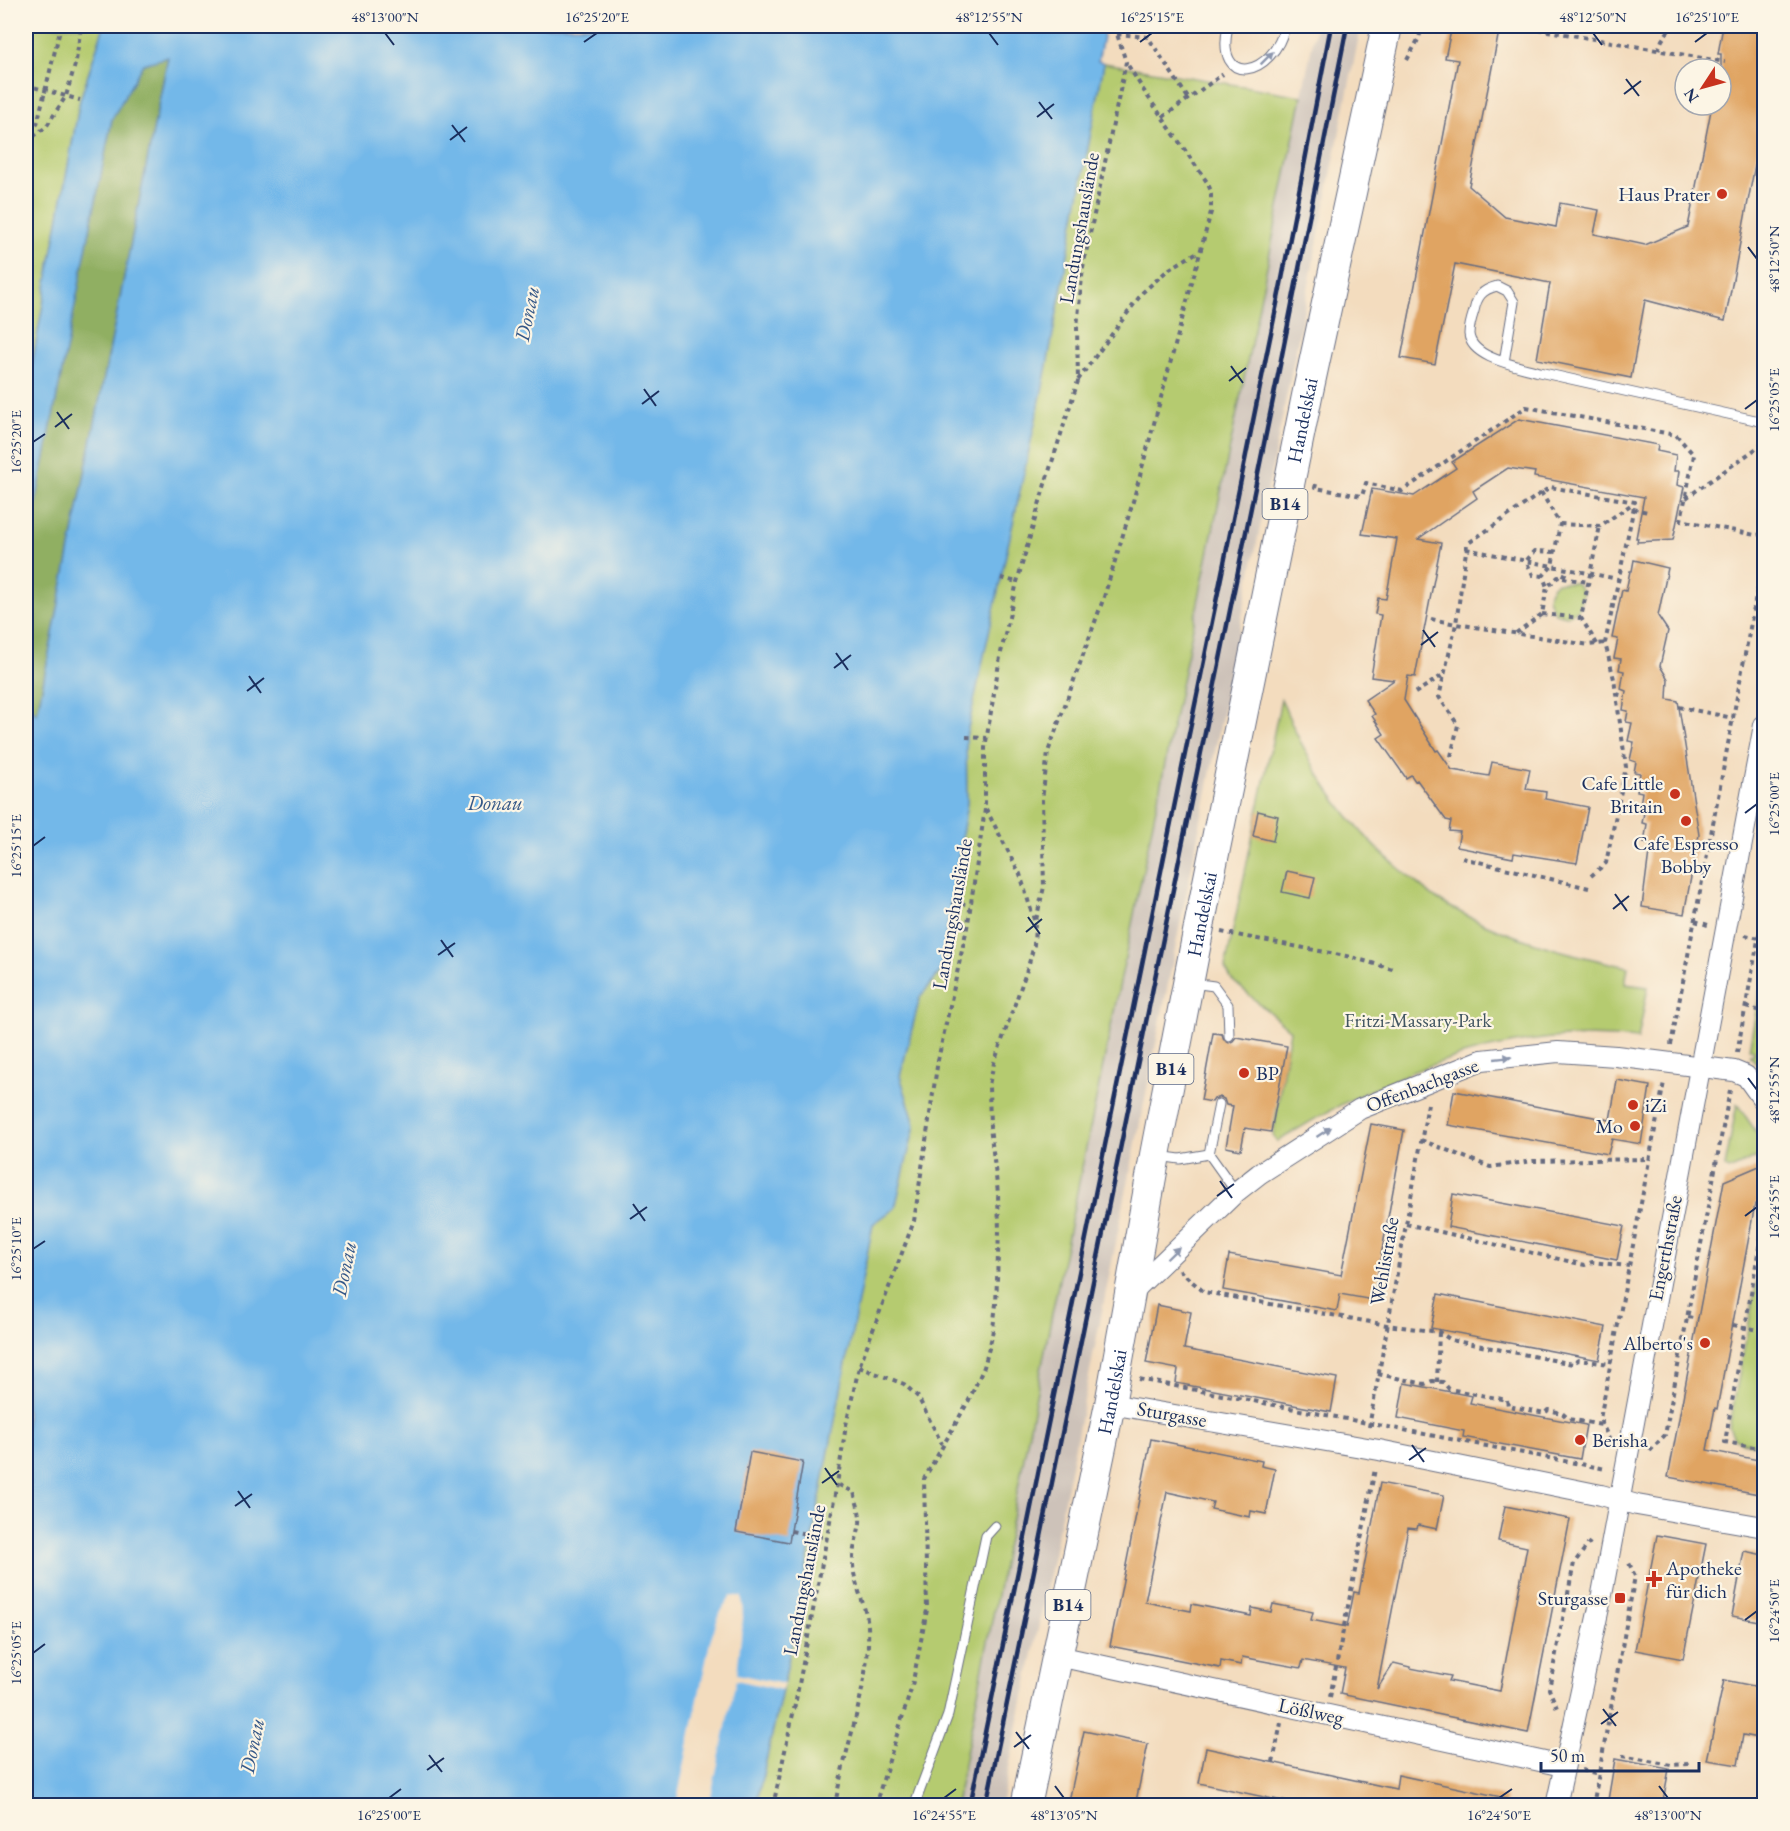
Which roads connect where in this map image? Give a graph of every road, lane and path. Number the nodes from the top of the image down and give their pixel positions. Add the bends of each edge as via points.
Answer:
1 (61, 26) edge
2 (81, 26) edge
3 (1118, 26) edge
4 (1228, 26) edge
5 (1285, 26) edge
6 (1387, 26) edge
7 (1422, 26) edge
8 (1520, 26) edge
9 (1672, 26) edge
10 (1117, 34) junction
11 (1658, 50) junction
12 (1697, 57) edge
13 (1126, 62) junction
14 (1405, 64) dead end
15 (1234, 66) junction
16 (26, 85) edge
17 (45, 90) junction
18 (66, 96) junction
19 (1188, 98) junction
20 (80, 100) dead end
21 (1163, 117) junction
22 (26, 141) edge
23 (1199, 251) junction
24 (1504, 362) junction
25 (1078, 381) junction
26 (1764, 422) edge
27 (1764, 443) edge
28 (1318, 476) dead end
29 (1541, 492) junction
30 (1685, 499) junction
31 (1635, 502) junction
32 (1633, 509) junction
33 (1648, 512) dead end
34 (1560, 524) junction
35 (1600, 526) junction
36 (1764, 534) edge
37 (1466, 549) junction
38 (1555, 552) junction
39 (1764, 554) edge
40 (1526, 561) junction
41 (1552, 566) junction
42 (1567, 569) junction
43 (1589, 574) junction
44 (1543, 576) junction
45 (1001, 578) dead end
46 (1563, 578) junction
47 (1618, 579) junction
48 (1017, 582) junction
49 (1587, 582) junction
50 (1547, 587) junction
51 (1542, 614) junction
52 (1581, 618) junction
53 (1431, 619) dead end
54 (1456, 624) junction
55 (1516, 633) junction
56 (1605, 643) junction
57 (1597, 644) junction
58 (1444, 675) junction
59 (1415, 693) dead end
60 (1617, 694) junction
61 (1625, 696) dead end
62 (1679, 707) dead end
63 (1733, 718) junction
64 (1764, 725) edge
65 (966, 737) dead end
66 (987, 738) junction
67 (1450, 761) dead end
68 (986, 809) junction
69 (1462, 858) dead end
70 (1592, 876) dead end
71 (1589, 888) dead end
72 (952, 902) dead end
73 (970, 905) junction
74 (1764, 909) edge
75 (1035, 924) junction
76 (1199, 927) junction
77 (1396, 970) dead end
78 (1188, 982) junction
79 (1746, 1007) junction
80 (1764, 1012) edge
81 (1229, 1035) dead end
82 (1668, 1062) junction
83 (1699, 1068) junction
84 (1734, 1071) junction
85 (1433, 1079) junction
86 (1764, 1101) edge
87 (1219, 1104) dead end
88 (1421, 1140) junction
89 (1209, 1154) junction
90 (1155, 1155) junction
91 (1649, 1160) junction
92 (1236, 1192) junction
93 (1764, 1219) edge
94 (1406, 1224) junction
95 (1187, 1261) dead end
96 (1629, 1266) junction
97 (1179, 1270) dead end
98 (1185, 1276) dead end
99 (1131, 1293) junction
100 (1688, 1317) junction
101 (1698, 1319) dead end
102 (1387, 1325) junction
103 (1733, 1325) dead end
104 (1744, 1327) junction
105 (1764, 1331) edge
106 (1439, 1332) junction
107 (1610, 1364) junction
108 (859, 1367) junction
109 (1378, 1374) junction
110 (1136, 1378) dead end
111 (1437, 1382) junction
112 (1110, 1404) junction
113 (1369, 1425) junction
114 (1603, 1425) junction
115 (1611, 1443) dead end
116 (942, 1444) junction
117 (1371, 1449) junction
118 (1764, 1449) edge
119 (1646, 1456) dead end
120 (1608, 1461) dead end
121 (1606, 1469) junction
122 (837, 1484) junction
123 (1610, 1498) junction
124 (995, 1526) dead end
125 (1764, 1527) edge
126 (791, 1531) dead end
127 (827, 1538) junction
128 (1593, 1539) dead end
129 (1626, 1556) dead end
130 (1058, 1656) junction
131 (1285, 1705) junction
132 (1326, 1714) junction
133 (1561, 1716) dead end
134 (1622, 1756) dead end
135 (1273, 1762) dead end
136 (1690, 1764) dead end
137 (1563, 1766) junction
138 (1266, 1797) dead end
139 (773, 1806) edge
140 (836, 1806) edge
141 (875, 1806) edge
142 (914, 1806) edge
143 (1026, 1806) edge
144 (1264, 1806) edge
145 (1556, 1806) edge
146 (1593, 1806) edge

1 - 17 path
2 - 18 path
3 - 10 path, Landungshauslände
4 - 15 lane via 1226,49
15 -> 5 lane via 1249,69 1269,58
6 - 76 main road, Handelskai / B14
7 - 14 path
8 - 11 path
9 - 11 path
10 - 13 path, Landungshauslände
10 - 19 path via 1148,37
11 - 12 path
13 - 21 path
13 - 25 path, Landungshauslände via 1083,267 1077,327
15 - 19 path
16 - 17 path
17 - 18 path
17 - 22 path via 37,124
18 - 20 path
18 - 22 path via 46,127
19 - 21 path
21 - 23 path via 1211,191 1211,212
23 - 25 path via 1143,292
23 - 75 path via 1132,505 1104,597 1048,752 1042,800 1044,887
24 - 24 lane via 1480,352 1469,334 1476,298 1497,286 1507,291 1514,302
24 - 26 lane
25 - 48 path, Landungshauslände
27 - 30 path
28 - 30 path via 1315,488 1362,496 1366,483 1402,491 1526,407 1676,435 1694,455
29 - 31 path via 1550,487
29 - 34 path
29 - 37 path via 1467,544
30 - 36 path via 1679,520
31 - 32 path
31 - 35 path
32 - 33 path
32 - 47 path
34 - 35 path
34 - 38 path
35 - 43 path
37 - 40 path
37 - 54 path
38 - 40 path via 1535,551
38 - 41 path
39 - 63 path
40 - 41 path
40 - 44 path via 1533,575
41 - 42 path
41 - 44 path
42 - 43 path
42 - 46 path
43 - 47 path
43 - 49 path
44 - 50 path
45 - 48 path
46 - 49 path
46 - 50 path via 1558,577
47 - 56 path
48 - 66 path, Landungshauslände
49 - 52 path
50 - 51 path
51 - 52 path
51 - 55 path
52 - 57 path
53 - 54 path
54 - 55 path
54 - 58 path
55 - 57 path
56 - 57 path
56 - 60 path
58 - 59 path
58 - 67 path via 1439,697 1458,725
60 - 61 path
60 - 70 path via 1626,767 1606,862
62 - 63 path
63 - 82 path
64 - 83 street, Engerthstraße
65 - 66 path
66 - 68 path, Landungshauslände
68 - 73 path, Landungshauslände
68 - 75 path via 1020,874
69 - 71 path
72 - 73 path
73 - 108 path, Landungshauslände via 938,1060 914,1221
74 - 79 path
75 - 116 path via 1028,967 989,1085 999,1231 992,1337 978,1382
76 - 77 path via 1351,957
76 - 78 main road, Handelskai / B14
78 - 81 lane via 1214,986 1228,1005
78 - 90 main road, Handelskai / B14
79 - 80 path
79 - 84 path
82 - 83 street, Offenbachgasse
85 -> 82 street, Offenbachgasse via 1482,1060 1558,1052
82 - 91 path
83 - 84 street, Offenbachgasse
83 - 123 street, Engerthstraße
84 - 86 street via 1746,1076
84 - 100 path
85 - 88 path, Wehlistraße
92 -> 85 street, Offenbachgasse via 1360,1109
87 - 89 lane
88 - 91 path via 1490,1167 1533,1161
88 - 94 path, Wehlistraße
89 - 90 lane via 1180,1159
89 - 92 lane
90 - 99 main road, Handelskai / B14
91 - 96 path
99 -> 92 street, Offenbachgasse
93 - 104 path
94 - 96 path via 1585,1265 1592,1262
94 - 102 path, Wehlistraße
95 - 97 path
96 - 107 path
98 - 102 path via 1204,1293
99 - 112 main road, Handelskai / B14
100 - 101 path
100 - 119 path via 1665,1435
102 - 106 path
102 - 109 path, Wehlistraße
103 - 104 path
104 - 105 path
104 - 118 path via 1725,1442
106 - 107 path via 1451,1340 1573,1364 1578,1360
106 - 111 path
107 - 114 path via 1600,1419
108 - 116 path via 904,1384 918,1397
108 - 122 path, Landungshauslände
109 - 111 path via 1425,1384
109 - 113 path, Wehlistraße
110 - 113 path
111 - 114 path via 1443,1382 1449,1389 1507,1400 1508,1406 1545,1413 1555,1411 1569,1419
112 - 117 street, Sturgasse
112 - 130 main road, Handelskai / B14
113 - 117 path, Wehlistraße
113 - 121 path
114 - 115 path
116 - 141 path via 924,1479 927,1610 912,1686
117 - 123 street, Sturgasse
117 - 132 path, Wehlistraße
120 - 121 path
121 - 123 path
122 - 127 path, Landungshauslände
122 - 140 path via 854,1492 860,1521 852,1557 854,1576 868,1624 866,1662
123 - 125 street, Sturgasse
123 - 137 street, Engerthstraße via 1602,1594
124 - 142 lane via 986,1536 948,1715
126 - 127 path
127 - 139 path, Landungshauslände
128 - 133 path via 1574,1563 1549,1689
129 - 146 path via 1635,1576
130 - 131 street, Lößlweg
130 - 143 main road, Handelskai / B14
131 - 132 street, Lößlweg
131 - 135 path
132 - 137 street, Lößlweg
134 - 136 path via 1671,1765
137 - 145 street, Engerthstraße
138 - 144 path

